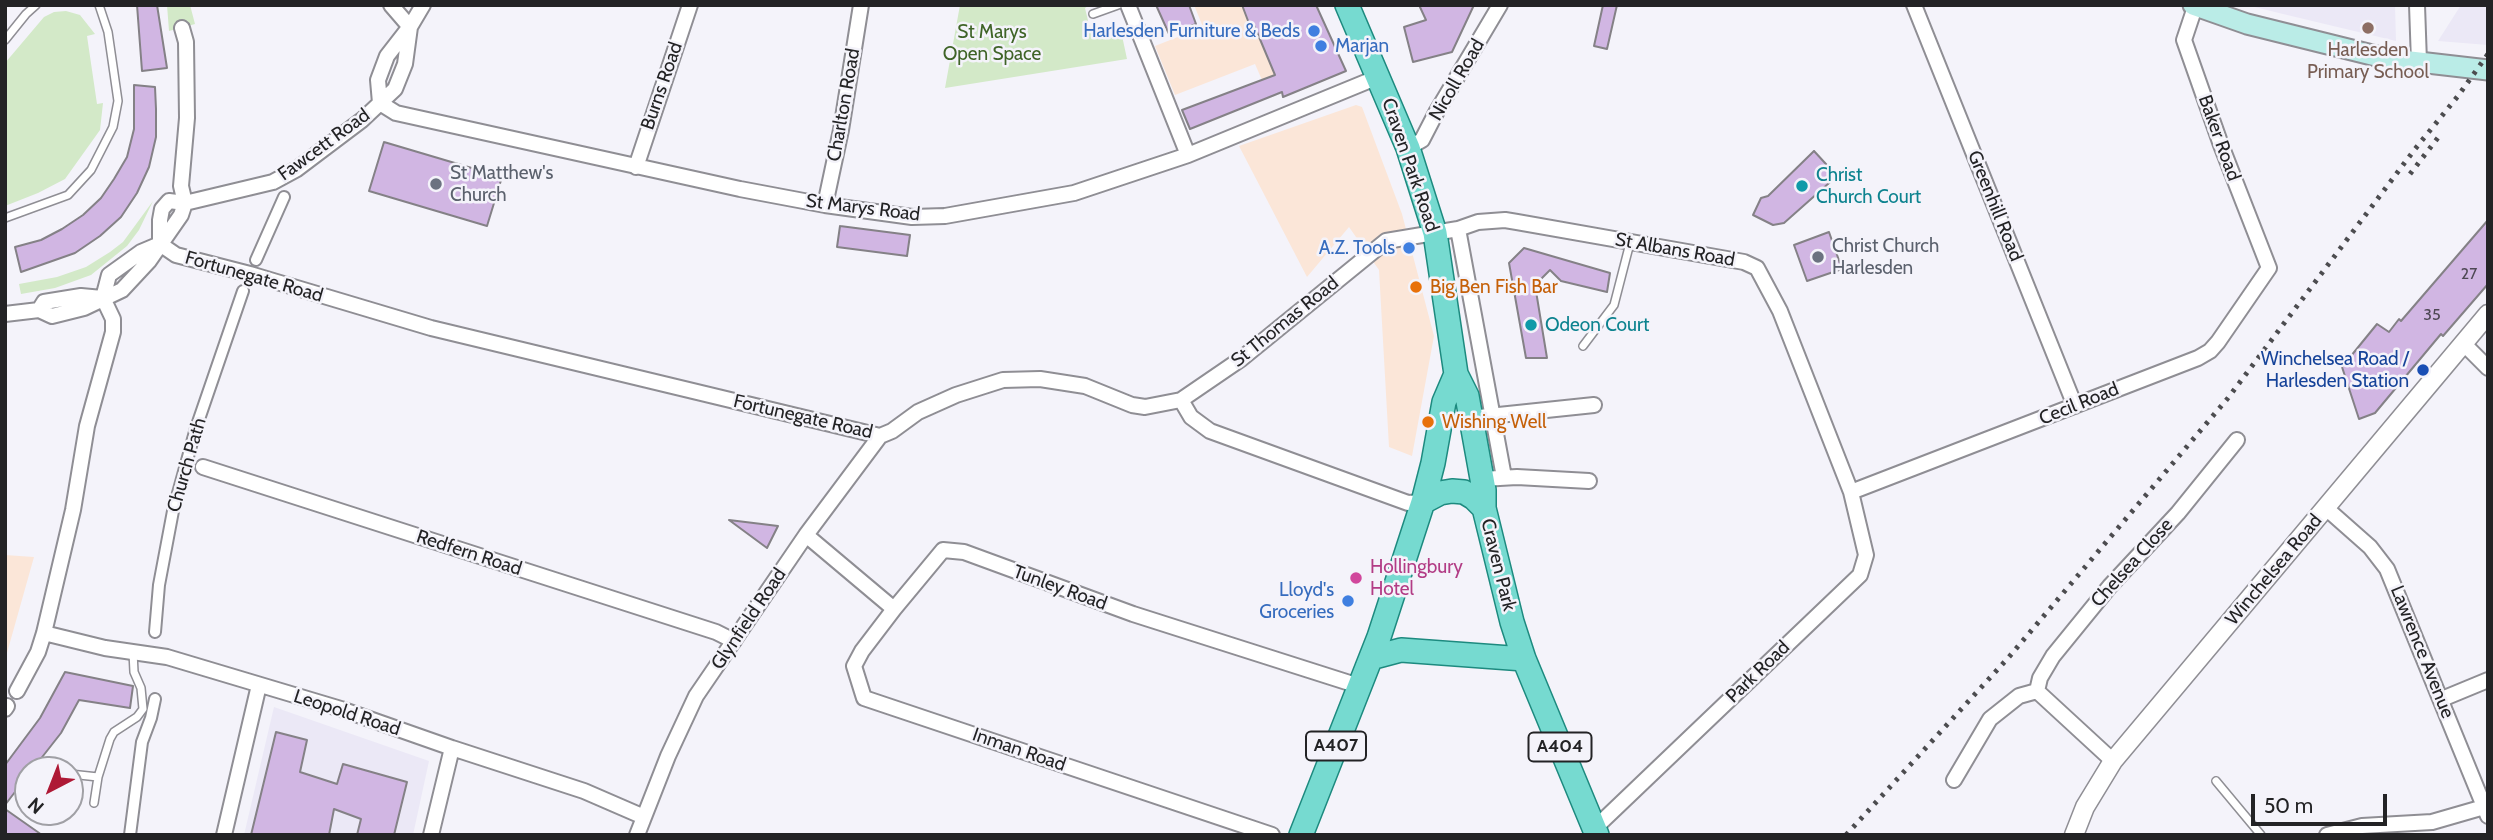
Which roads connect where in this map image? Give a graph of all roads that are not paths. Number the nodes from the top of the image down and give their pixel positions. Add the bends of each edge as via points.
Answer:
1 (36, 5) edge
2 (99, 5) edge
3 (391, 5) edge
4 (423, 5) edge
5 (690, 5) edge
6 (861, 5) edge
7 (1118, 5) edge
8 (1128, 5) edge
9 (1347, 5) edge
10 (1500, 5) edge
11 (1914, 5) edge
12 (2417, 5) edge
13 (2194, 6) edge
14 (1093, 14) dead end
15 (410, 27) junction
16 (182, 28) dead end
17 (5, 40) edge
18 (2419, 62) junction
19 (2488, 70) edge
20 (1378, 77) junction
21 (380, 103) junction
22 (1408, 148) junction
23 (1188, 155) junction
24 (636, 167) junction
25 (284, 197) dead end
26 (185, 203) junction
27 (825, 205) junction
28 (5, 218) edge
29 (1447, 231) junction
30 (1386, 241) joint
31 (1630, 243) junction
32 (160, 244) junction
33 (256, 260) dead end
34 (2269, 268) joint
35 (243, 291) dead end
36 (103, 298) junction
37 (5, 314) edge
38 (2488, 314) edge
39 (2464, 344) junction
40 (1583, 346) dead end
41 (2488, 368) edge
42 (1456, 374) junction
43 (1181, 400) junction
44 (1594, 405) dead end
45 (2075, 406) junction
46 (1482, 417) junction
47 (880, 436) junction
48 (2237, 440) dead end
49 (204, 467) dead end
50 (1493, 478) junction
51 (1589, 481) dead end
52 (1852, 492) junction
53 (1423, 502) junction
54 (1484, 508) junction
55 (2327, 509) junction
56 (806, 535) junction
57 (894, 608) junction
58 (1512, 622) junction
59 (1382, 623) junction
60 (44, 633) junction
61 (157, 637) dead end
62 (734, 641) junction
63 (1401, 650) junction
64 (133, 652) junction
65 (1482, 656) junction
66 (1371, 658) junction
67 (1524, 659) junction
68 (2488, 680) edge
69 (259, 685) junction
70 (1359, 686) junction
71 (17, 691) joint
72 (2037, 691) junction
73 (155, 699) dead end
74 (2442, 699) junction
75 (6, 707) edge
76 (452, 748) junction
77 (2113, 761) junction
78 (84, 776) edge
79 (98, 777) junction
80 (1954, 780) dead end
81 (2216, 780) dead end
82 (94, 803) dead end
83 (2486, 811) edge
84 (643, 817) junction
85 (1596, 832) edge
86 (130, 835) edge
87 (225, 835) edge
88 (431, 835) edge
89 (637, 835) edge
90 (1272, 835) edge
91 (1301, 835) edge
92 (2074, 835) edge
93 (2261, 835) edge
94 (2327, 835) edge

1 - 17 lane
2 - 28 lane via 108,32 118,101 113,127 91,170 68,195
3 - 15 street
4 - 15 street
5 - 24 street, Burns Road
6 - 27 street, Charlton Road
7 - 14 lane
8 - 23 street
9 - 20 main road, Craven Park Road / A404
10 - 22 street, Nicoll Road via 1422,140
11 - 45 street, Greenhill Road
12 - 18 street
13 - 18 main road via 2359,52
13 - 34 street, Baker Road via 2184,40
15 - 21 street via 387,56 378,80
16 - 26 street via 187,55 181,186
18 - 19 main road
20 - 22 main road, Craven Park Road / A404
20 - 23 street, St Marys Road
21 - 24 street, St Marys Road via 396,113
21 - 26 street, Fawcett Road via 285,177
22 - 29 main road, Craven Park Road / A404
23 - 27 street, St Marys Road via 1074,193 945,216 912,217
24 - 27 street, St Marys Road
25 - 33 street
26 - 32 street, Fawcett Road via 169,201 162,209
29 - 30 street, St Albans Road
29 - 31 street, St Albans Road via 1505,220
29 - 42 main road, Craven Park Road / A404
29 - 46 street, Craven Park Road
30 - 43 street, St Thomas Road via 1241,359
31 - 40 lane via 1614,305
31 - 52 street, St Albans Road via 1758,268
32 - 36 street, Fortunegate Road via 122,290
32 - 47 street, Fortunegate Road via 176,255 431,328
34 - 45 street, Cecil Road via 2210,351
35 - 61 street, Church Path via 173,511 159,585
36 - 37 street, Fortunegate Road via 52,316 40,310
36 - 60 street via 113,319 113,332 87,426
38 - 39 street, Winchelsea Road
39 - 41 street
39 - 55 street, Winchelsea Road
42 - 46 main road, Craven Park Road / A404
42 - 53 main road via 1444,401
43 - 47 street, Fortunegate Road via 1145,407 1085,386 1040,379 1003,380 918,412
43 - 53 street via 1191,417 1210,431 1408,503
44 - 46 street
45 - 52 street, Cecil Road
46 - 50 main road, Craven Park Road / A404
47 - 56 street, Glynfield Road
48 - 72 street, Chelsea Close via 2053,656
49 - 62 street, Redfern Road
50 - 51 street
50 - 54 main road, Craven Park Road / A404
52 - 85 street, Park Road via 1866,555 1860,575
53 - 54 main road via 1440,493 1464,492
53 - 59 main road
54 - 58 main road, Craven Park / A404
55 - 74 street, Lawrence Avenue via 2388,569
55 - 77 street, Winchelsea Road
56 - 57 street
56 - 62 street, Glynfield Road
57 - 70 street, Tunley Road via 943,550 964,552 1133,614
57 - 90 street, Inman Road via 854,666 864,698
58 - 65 main road, Craven Park
58 - 67 main road, Craven Park / A404
59 - 63 main road
59 - 66 main road, A407
60 - 64 street, Leopold Road
60 - 71 street
62 - 84 street, Glynfield Road via 696,696
63 - 65 main road
63 - 66 main road
64 - 69 street, Leopold Road via 167,657
64 - 79 lane via 143,709 114,732
65 - 67 main road
66 - 70 main road, A407
67 - 85 main road, Craven Park / A404
68 - 74 street
69 - 76 street, Leopold Road
69 - 87 street
70 - 91 main road, A407
71 - 75 lane
72 - 77 street
72 - 80 street via 2019,696 1990,719
73 - 86 street via 142,742
74 - 83 street, Lawrence Avenue
76 - 84 street, Leopold Road via 584,791
76 - 88 street
77 - 92 street, Winchelsea Road
78 - 79 lane
79 - 82 lane
81 - 93 lane
83 - 94 street via 2432,822 2362,826
84 - 89 street, Glynfield Road

